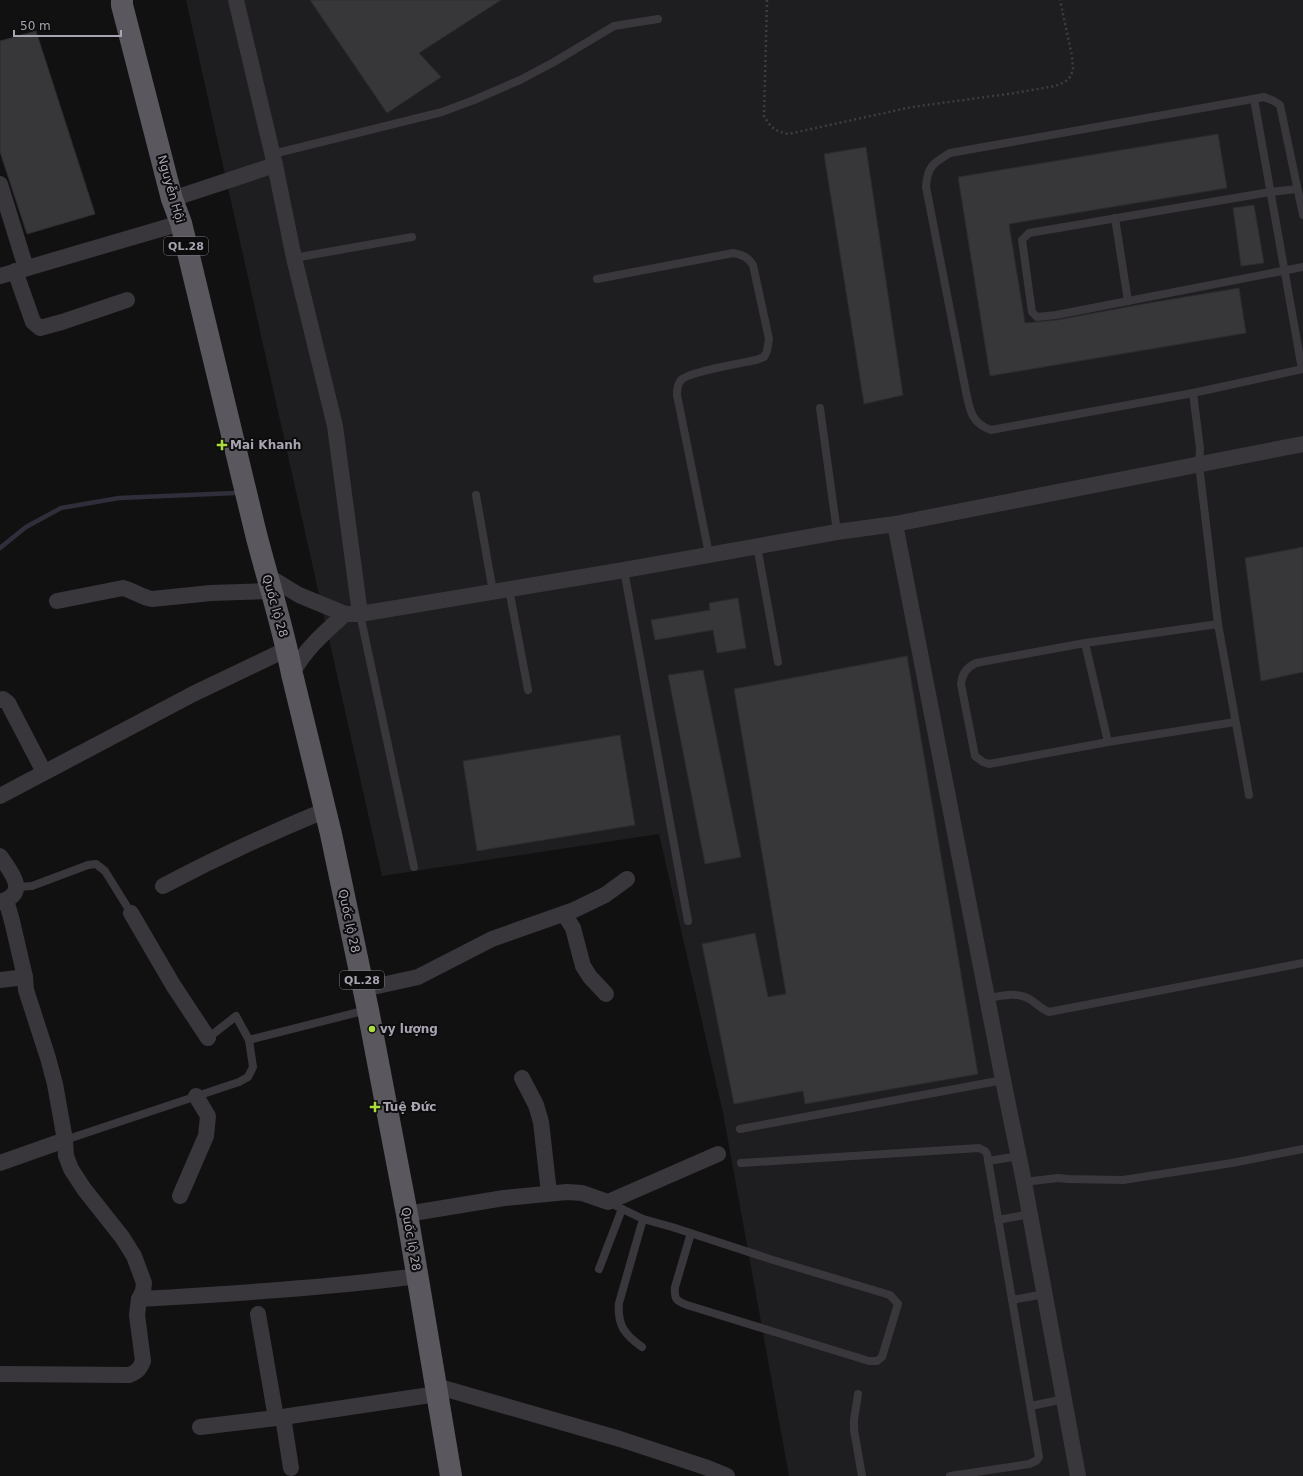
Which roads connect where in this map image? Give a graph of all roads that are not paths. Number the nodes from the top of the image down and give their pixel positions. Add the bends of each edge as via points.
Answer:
1 (236, 0) edge
2 (120, 2) edge
3 (658, 19) dead end
4 (1254, 99) junction
5 (274, 160) junction
6 (0, 184) edge
7 (1297, 188) junction
8 (1270, 192) junction
9 (172, 199) junction
10 (1303, 214) edge
11 (1115, 218) junction
12 (181, 223) junction
13 (412, 237) dead end
14 (294, 258) junction
15 (1303, 267) edge
16 (21, 270) junction
17 (1284, 270) junction
18 (0, 276) edge
19 (597, 278) dead end
20 (127, 300) dead end
21 (1128, 301) junction
22 (1303, 369) edge
23 (1193, 394) junction
24 (820, 408) dead end
25 (1303, 444) edge
26 (1199, 465) junction
27 (245, 490) joint
28 (476, 495) dead end
29 (895, 524) junction
30 (837, 532) junction
31 (757, 546) junction
32 (709, 554) junction
33 (624, 570) junction
34 (269, 583) junction
35 (509, 589) junction
36 (493, 592) junction
37 (56, 601) dead end
38 (353, 614) junction
39 (1218, 624) junction
40 (1085, 643) junction
41 (287, 649) junction
42 (778, 662) dead end
43 (292, 674) junction
44 (528, 690) dead end
45 (0, 700) edge
46 (1235, 722) junction
47 (1108, 742) junction
48 (44, 772) junction
49 (1248, 795) dead end
50 (0, 796) edge
51 (326, 810) junction
52 (0, 856) edge
53 (414, 867) dead end
54 (627, 879) dead end
55 (163, 886) dead end
56 (17, 887) junction
57 (3, 901) edge
58 (131, 913) joint
59 (564, 914) junction
60 (688, 921) dead end
61 (1303, 963) edge
62 (25, 977) junction
63 (0, 980) edge
64 (364, 989) junction
65 (606, 994) dead end
66 (988, 998) junction
67 (368, 1010) junction
68 (208, 1038) joint
69 (249, 1040) junction
70 (522, 1078) dead end
71 (1003, 1080) junction
72 (196, 1096) junction
73 (740, 1128) dead end
74 (65, 1140) junction
75 (1303, 1149) edge
76 (718, 1154) dead end
77 (1019, 1156) junction
78 (988, 1161) junction
79 (0, 1163) edge
80 (741, 1163) dead end
81 (1024, 1182) junction
82 (549, 1193) junction
83 (180, 1196) dead end
84 (608, 1202) junction
85 (622, 1209) junction
86 (407, 1214) junction
87 (1030, 1214) junction
88 (643, 1219) junction
89 (998, 1220) junction
90 (691, 1233) junction
91 (599, 1269) dead end
92 (418, 1276) junction
93 (1045, 1294) junction
94 (139, 1299) junction
95 (1012, 1300) junction
96 (258, 1314) dead end
97 (642, 1347) dead end
98 (0, 1374) edge
99 (436, 1390) junction
100 (858, 1394) dead end
101 (1064, 1399) junction
102 (1031, 1406) junction
103 (280, 1417) junction
104 (200, 1427) dead end
105 (291, 1468) dead end
106 (451, 1476) edge
107 (727, 1476) edge
108 (862, 1476) edge
109 (950, 1476) edge
110 (1078, 1476) edge

1 - 5 street
2 - 9 highway, Nguyễn Hội / QL.28
3 - 5 lane via 614,26 520,80 442,112
4 - 7 lane via 1264,97 1280,105
4 - 8 lane
4 - 23 lane via 950,153 934,163 927,177 926,187 966,392 974,419 979,425 991,430
5 - 9 street
5 - 14 street
6 - 16 street
7 - 8 lane
7 - 10 lane
8 - 11 lane
8 - 17 lane
9 - 12 highway, Nguyễn Hội / QL.28
11 - 21 lane
11 - 21 lane via 1024,236 1022,240 1032,312 1038,317 1056,315
12 - 16 street
12 - 27 highway, Nguyễn Hội / QL.28
13 - 14 lane
14 - 38 street via 335,426
15 - 17 lane
16 - 18 street
16 - 20 street via 33,322 40,328
17 - 21 lane
17 - 22 lane
19 - 32 lane via 733,253 743,255 753,265 769,339 764,357 701,372 681,379 677,386
22 - 23 lane
23 - 26 lane via 1200,449
24 - 30 lane
25 - 26 street
26 - 29 street
26 - 39 lane
27 - 34 highway, Quốc lộ 28 / QL.28
28 - 36 lane
29 - 30 street
29 - 66 street
30 - 31 street
31 - 32 street
31 - 42 lane
32 - 33 street
33 - 35 street
33 - 60 lane
34 - 37 street via 211,593 152,599 123,588
34 - 38 street
34 - 41 highway, Quốc lộ 28 / QL.28
35 - 36 street
35 - 44 lane
36 - 38 street
38 - 43 street via 316,641 298,662
38 - 53 lane
39 - 40 lane
39 - 46 lane
40 - 47 lane
40 - 47 lane via 976,663 968,667 961,677 961,684 975,756 990,764
41 - 43 highway, Quốc lộ 28 / QL.28
41 - 48 street via 198,691
43 - 51 highway, Quốc lộ 28 / QL.28
45 - 48 street via 8,703
46 - 47 lane
46 - 49 lane
48 - 50 street
51 - 55 street via 236,848
51 - 64 highway, Quốc lộ 28 / QL.28
52 - 56 street via 13,875
54 - 59 street via 605,895
56 - 57 street via 14,896
56 - 58 lane via 32,886 96,864 105,871
57 - 62 street via 12,921
58 - 68 street via 173,985
59 - 64 street via 492,939 418,977
59 - 65 street via 573,928 583,966
61 - 66 lane via 1049,1012 1022,995
62 - 63 street
62 - 74 street via 26,990 55,1084
64 - 67 highway, Quốc lộ 28 / QL.28
66 - 71 street
67 - 69 lane
67 - 86 highway, Quốc lộ 28 / QL.28
68 - 69 lane via 236,1016
69 - 72 lane via 253,1067 248,1077
70 - 82 street via 541,1122
71 - 73 lane
71 - 77 street
72 - 74 lane
72 - 83 street via 208,1116 206,1136
74 - 79 street
74 - 94 street via 66,1156 71,1170 134,1256 144,1283
75 - 81 lane via 1123,1180 1058,1178
76 - 84 street
77 - 78 lane
77 - 81 street
78 - 80 lane via 985,1151 979,1148
78 - 89 lane
81 - 87 street
82 - 84 street via 582,1192
82 - 86 street
84 - 85 lane
85 - 88 lane
85 - 91 lane
86 - 92 highway, Quốc lộ 28 / QL.28
87 - 89 lane
87 - 93 street
88 - 90 lane
88 - 97 lane via 618,1314 623,1330
89 - 95 lane
90 - 90 lane via 890,1295 898,1304 882,1357 878,1361 868,1361 678,1301 674,1295 675,1288
92 - 94 street via 360,1284
92 - 99 highway, Quốc lộ 28 / QL.28
93 - 95 lane
93 - 101 street
94 - 98 street via 137,1315 143,1361 136,1373 129,1376
95 - 102 lane
96 - 103 street
99 - 103 street
99 - 106 highway, Quốc lộ 28 / QL.28
99 - 107 street via 620,1439
100 - 108 lane via 854,1430
101 - 102 lane
101 - 110 street
102 - 109 lane via 1039,1457 1036,1461
103 - 104 street
103 - 105 street

